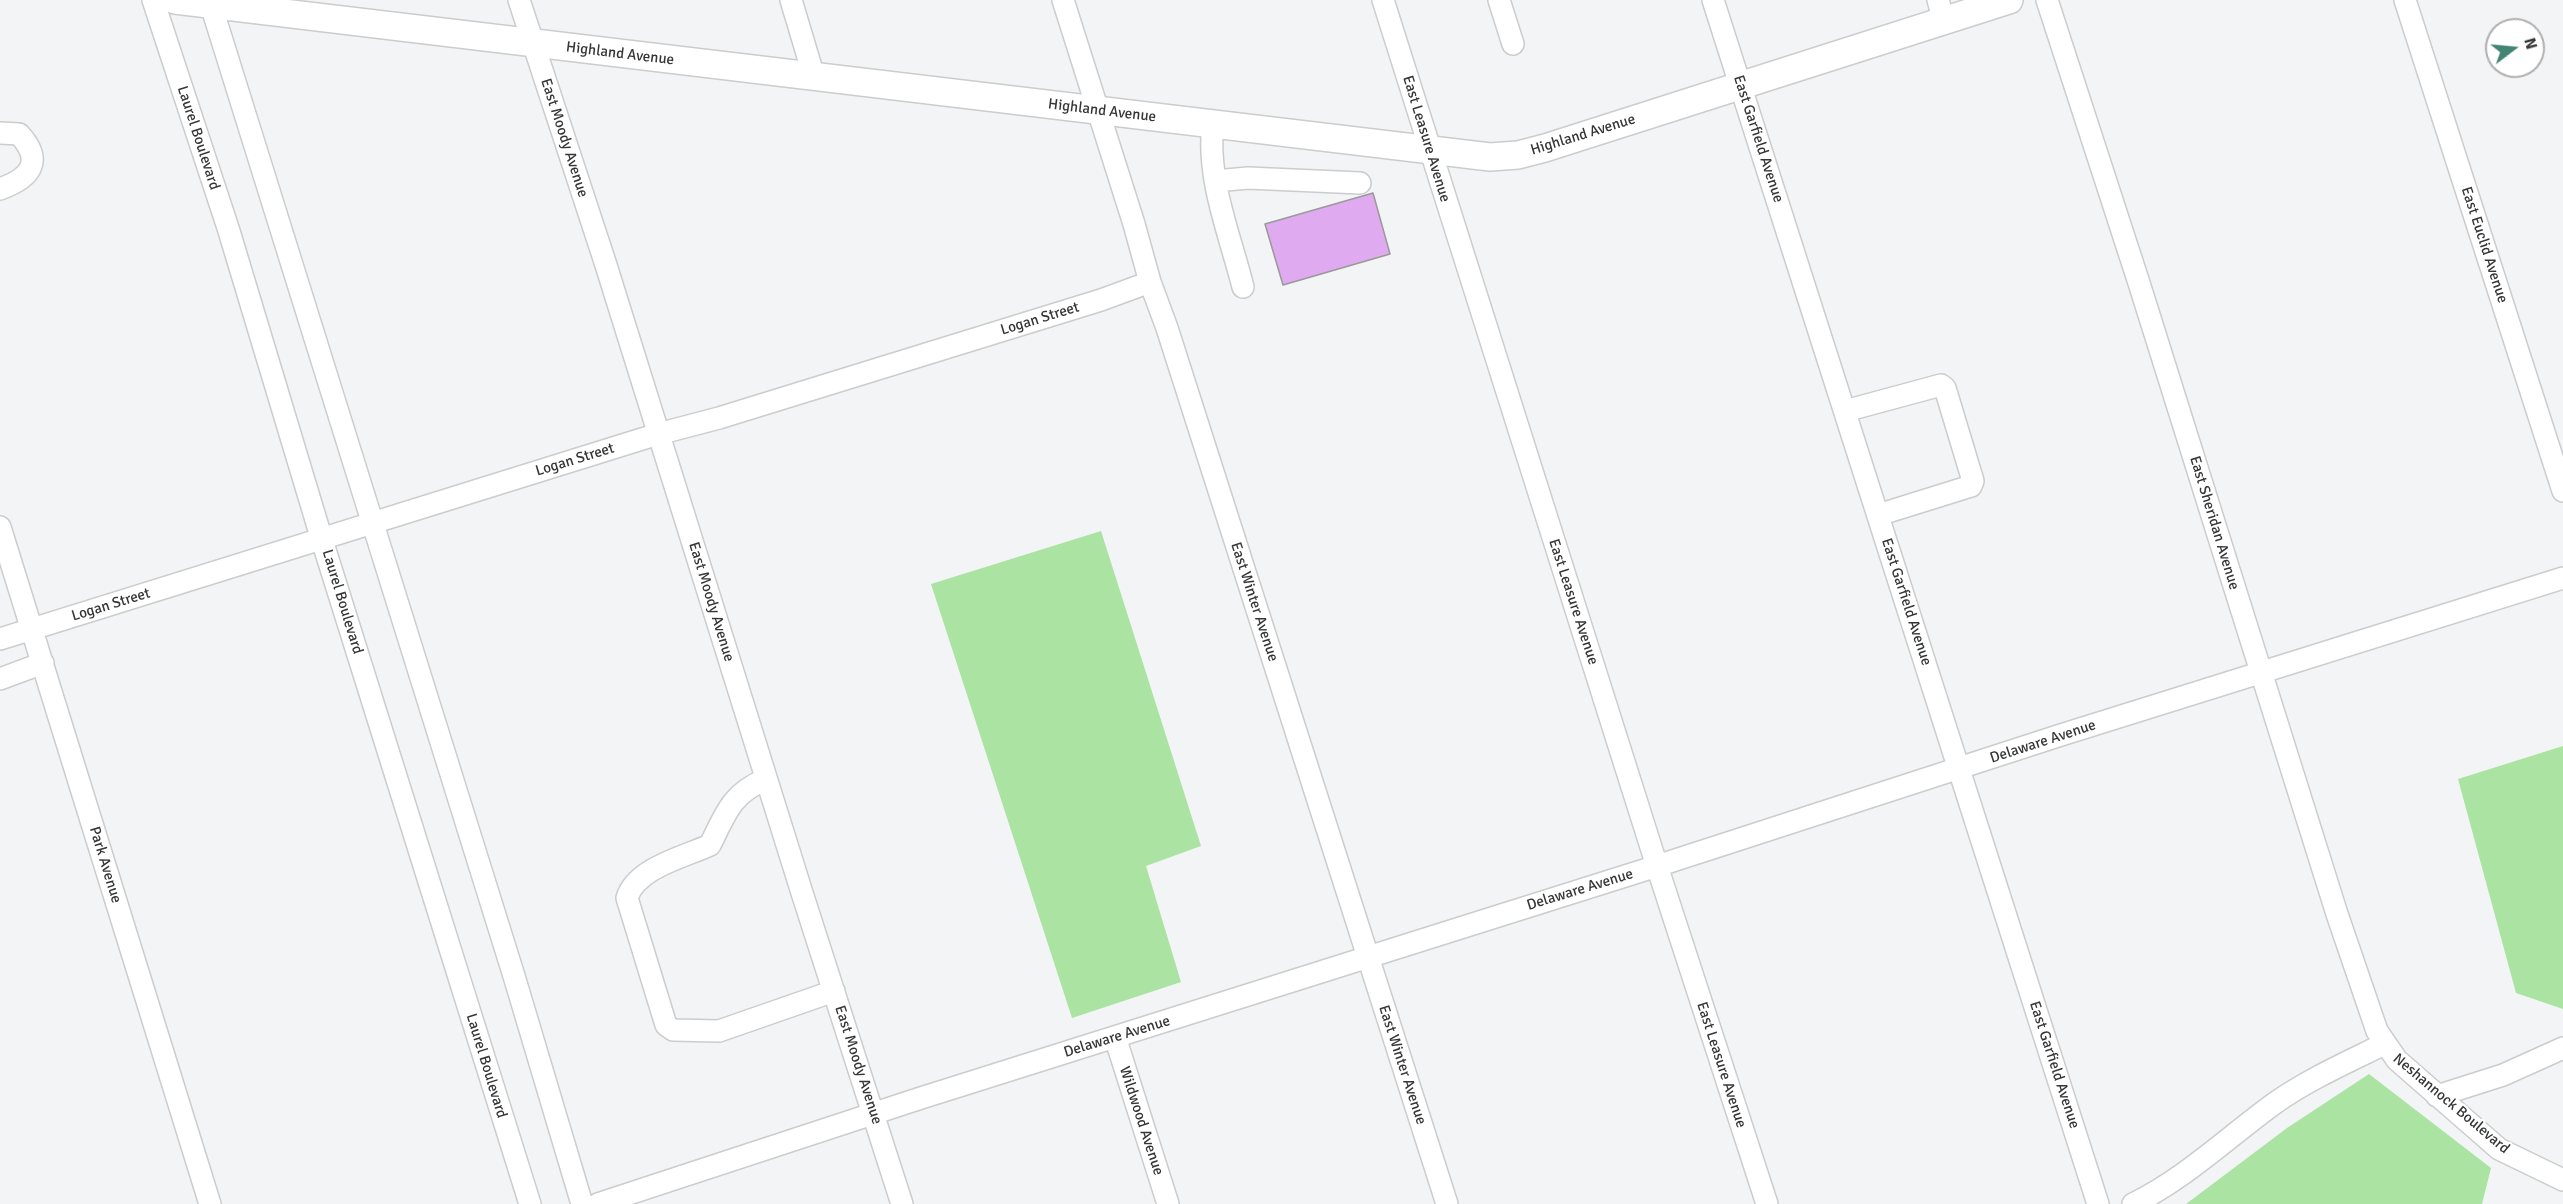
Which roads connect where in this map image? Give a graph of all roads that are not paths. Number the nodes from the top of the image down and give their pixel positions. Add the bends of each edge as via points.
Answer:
1 (153, 0) edge
2 (519, 0) edge
3 (791, 0) edge
4 (1063, 0) edge
5 (1383, 0) edge
6 (1499, 0) edge
7 (1713, 0) edge
8 (2009, 0) edge
9 (2047, 0) edge
10 (2405, 0) edge
11 (195, 2) edge
12 (1941, 10) edge
13 (533, 44) junction
14 (1513, 44) dead end
15 (814, 77) junction
16 (1741, 86) junction
17 (1098, 110) junction
18 (1213, 124) junction
19 (0, 133) edge
20 (1430, 152) junction
21 (1215, 181) junction
22 (1360, 183) dead end
23 (0, 189) edge
24 (1150, 282) junction
25 (1243, 287) dead end
26 (1845, 411) junction
27 (658, 434) junction
28 (2563, 490) edge
29 (1878, 515) junction
30 (371, 524) junction
31 (0, 527) edge
32 (322, 540) junction
33 (2563, 578) edge
34 (32, 629) junction
35 (0, 639) edge
36 (43, 663) junction
37 (2260, 673) junction
38 (0, 679) edge
39 (1961, 768) junction
40 (766, 779) junction
41 (1657, 867) junction
42 (1367, 958) junction
43 (834, 991) junction
44 (1115, 1037) junction
45 (2384, 1044) junction
46 (2563, 1048) edge
47 (2437, 1096) junction
48 (873, 1115) junction
49 (2563, 1180) edge
50 (210, 1204) edge
51 (530, 1204) edge
52 (582, 1204) edge
53 (598, 1204) edge
54 (902, 1204) edge
55 (1167, 1204) edge
56 (1447, 1204) edge
57 (1767, 1204) edge
58 (2098, 1204) edge
59 (2133, 1204) edge

1 - 32 street, Laurel Boulevard via 229,231
2 - 13 street, East Moody Avenue
3 - 15 street
4 - 17 street, East Winter Avenue
5 - 20 street, East Leasure Avenue
6 - 14 street
7 - 16 street, East Garfield Avenue
8 - 12 main road, Highland Avenue
9 - 37 street, East Sheridan Avenue
10 - 28 street, East Euclid Avenue
11 - 13 main road, Highland Avenue
11 - 30 street
12 - 16 main road, Highland Avenue
13 - 15 main road, Highland Avenue
13 - 27 street, East Moody Avenue
15 - 17 main road, Highland Avenue
16 - 20 main road, Highland Avenue via 1518,155
16 - 26 street, East Garfield Avenue
17 - 18 main road, Highland Avenue
17 - 24 street, East Winter Avenue
18 - 20 main road, Highland Avenue
18 - 21 street
19 - 23 street via 19,134 30,146 33,159 29,172 15,184
20 - 41 street, East Leasure Avenue
21 - 22 street via 1248,178
21 - 25 street
24 - 27 street, Logan Street
24 - 42 street, East Winter Avenue
26 - 29 street, East Garfield Avenue
26 - 29 street via 1941,385 1945,388 1973,481 1971,486
27 - 30 street, Logan Street
27 - 40 street, East Moody Avenue
29 - 39 street, East Garfield Avenue
30 - 32 street, Logan Street
30 - 52 street
31 - 34 street, Park Avenue
32 - 34 street, Logan Street
32 - 51 street, Laurel Boulevard
33 - 37 street, Delaware Avenue
34 - 35 street, Logan Street
34 - 36 street, Park Avenue
36 - 38 street
36 - 50 street, Park Avenue
37 - 39 street, Delaware Avenue
37 - 45 street, East Sheridan Avenue via 2337,914
39 - 41 street, Delaware Avenue
39 - 58 street, East Garfield Avenue
40 - 43 street, East Moody Avenue
40 - 43 street via 748,787 732,802 710,845 649,872 631,887 627,898 666,1025 673,1030 719,1031
41 - 42 street, Delaware Avenue
41 - 57 street, East Leasure Avenue
42 - 44 street, Delaware Avenue
42 - 56 street, East Winter Avenue
43 - 48 street, East Moody Avenue
44 - 48 street, Delaware Avenue
44 - 55 street, Wildwood Avenue
45 - 47 street, Neshannock Boulevard
45 - 59 street, Neshannock Boulevard via 2277,1102 2172,1182
46 - 47 street via 2503,1075
47 - 49 street, Neshannock Boulevard via 2499,1149
48 - 53 street, Delaware Avenue
48 - 54 street, East Moody Avenue

